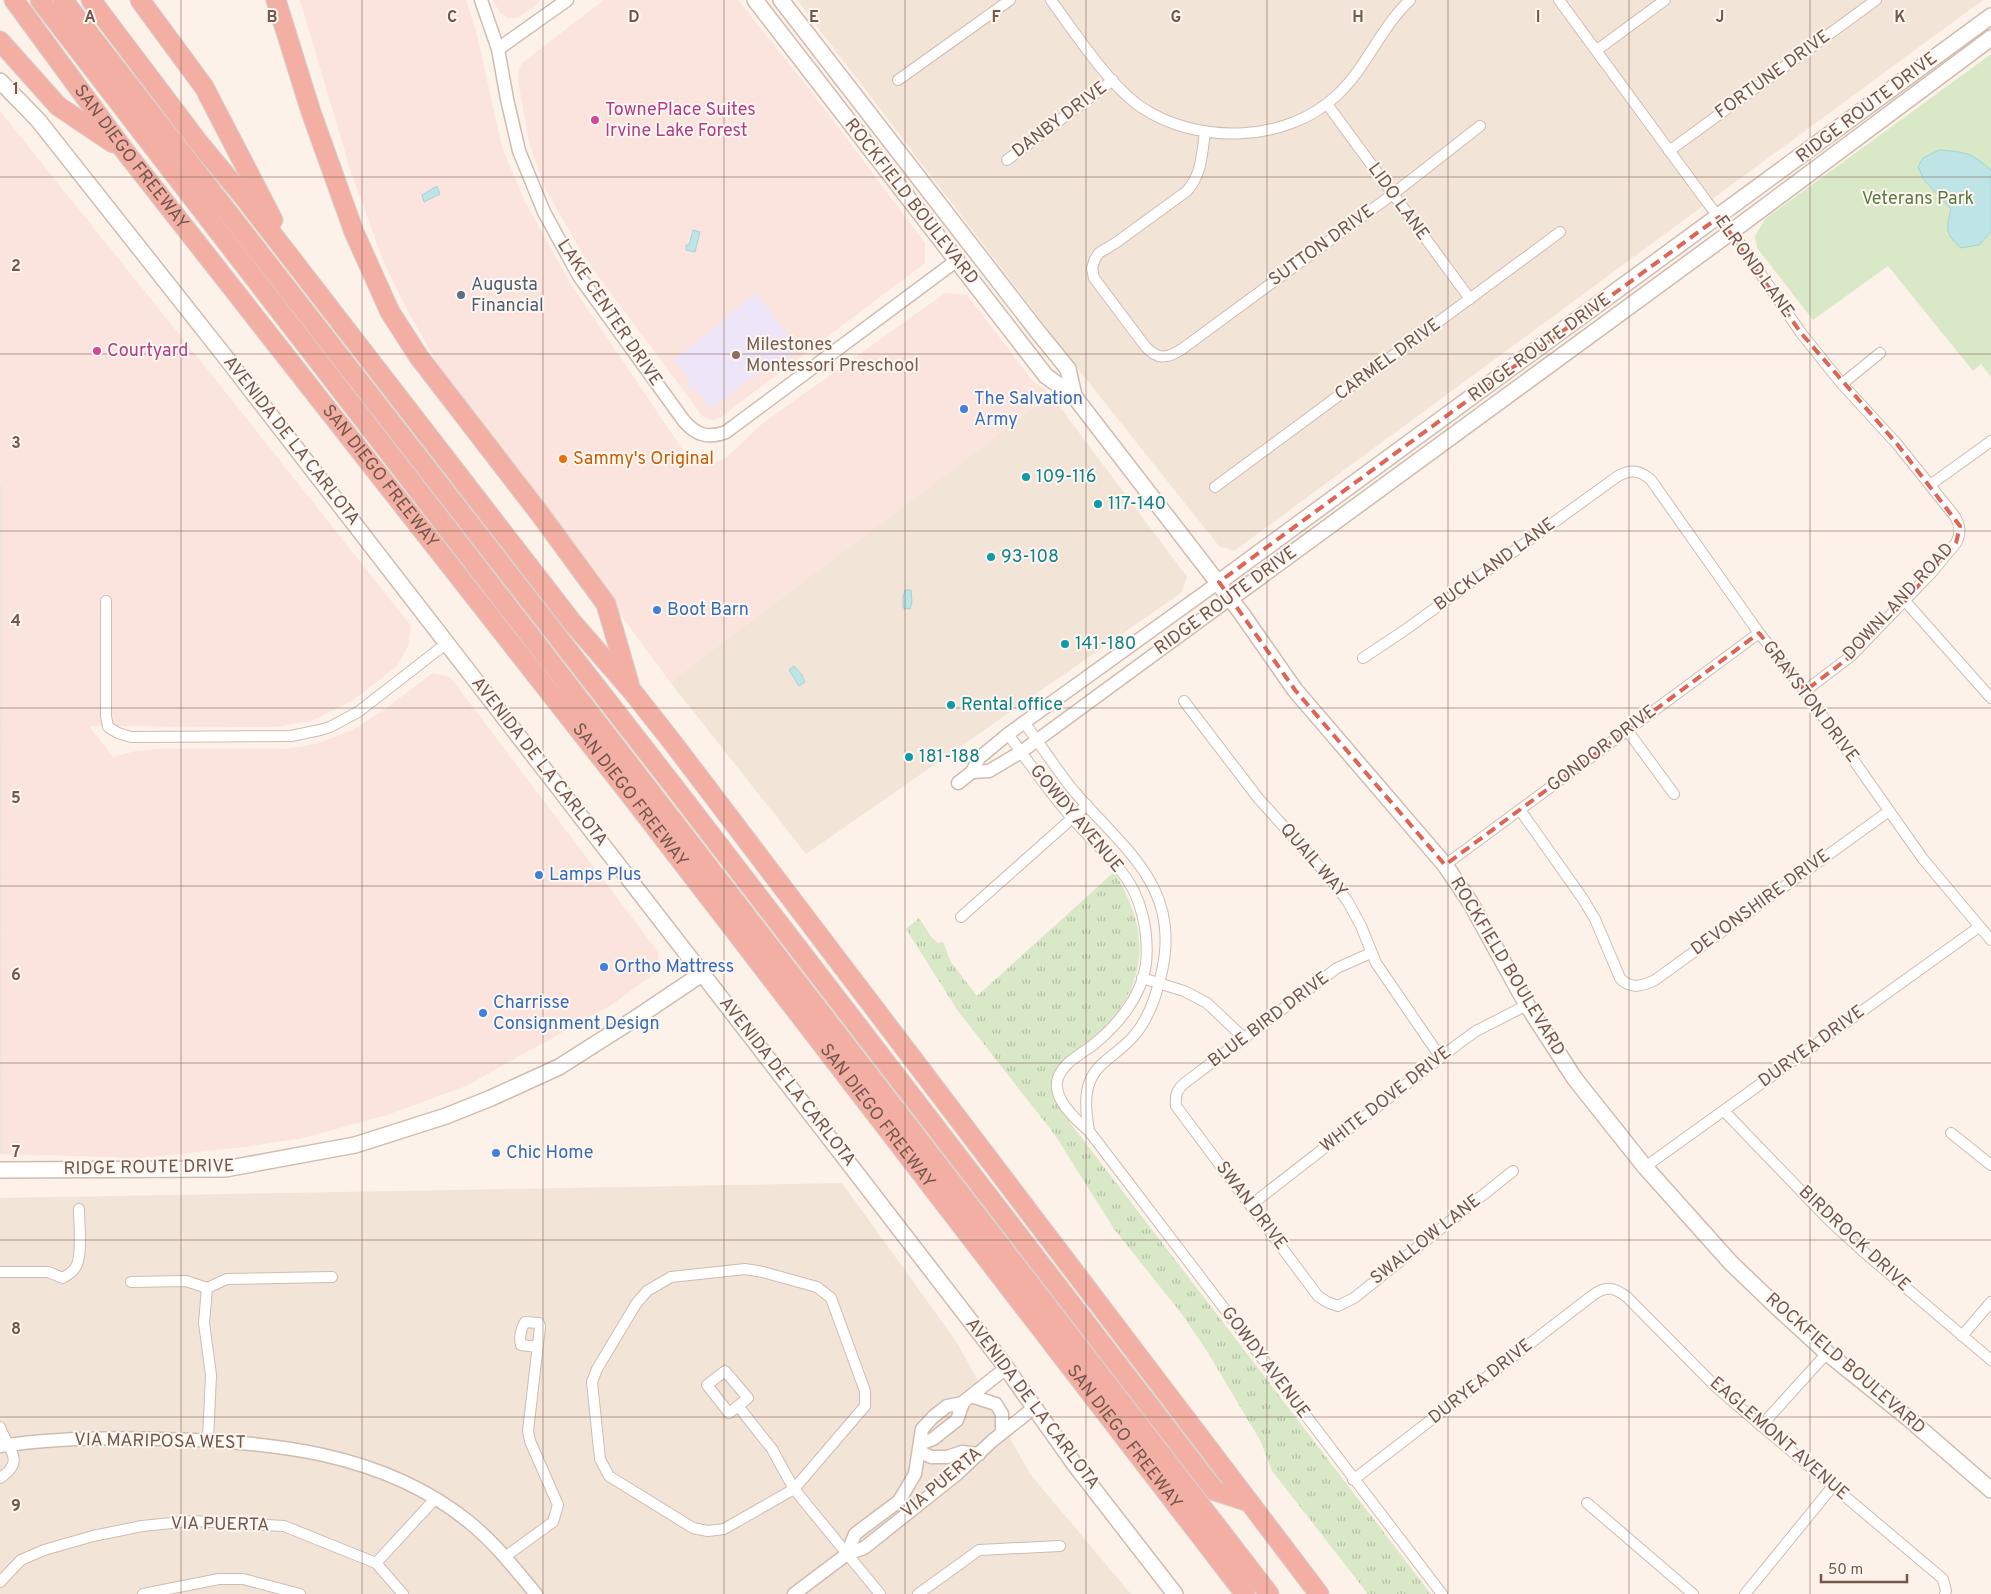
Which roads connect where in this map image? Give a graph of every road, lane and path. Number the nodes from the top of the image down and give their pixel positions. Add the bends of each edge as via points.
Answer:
1 (14, 0) edge
2 (40, 0) edge
3 (63, 0) edge
4 (91, 0) edge
5 (140, 0) edge
6 (276, 0) edge
7 (481, 0) edge
8 (568, 0) edge
9 (755, 0) edge
10 (781, 0) edge
11 (1010, 0) edge
12 (1051, 0) edge
13 (1559, 0) edge
14 (1665, 0) edge
15 (1876, 0) edge
16 (1405, 2) edge
17 (1991, 16) edge
18 (1991, 38) edge
19 (0, 41) edge
20 (498, 49) junction
21 (1596, 50) junction
22 (898, 80) dead end
23 (1113, 80) junction
24 (0, 81) edge
25 (1327, 104) junction
26 (1480, 126) dead end
27 (1205, 132) junction
28 (124, 150) junction
29 (1669, 150) junction
30 (1006, 160) dead end
31 (1393, 194) junction
32 (1719, 217) junction
33 (1560, 232) dead end
34 (1731, 232) junction
35 (956, 261) junction
36 (983, 261) junction
37 (294, 262) junction
38 (1470, 299) junction
39 (1880, 353) dead end
40 (1842, 384) junction
41 (1074, 396) junction
42 (1991, 441) edge
43 (1627, 471) joint
44 (1930, 485) junction
45 (1215, 487) dead end
46 (1960, 526) joint
47 (1218, 582) junction
48 (1230, 598) junction
49 (106, 601) dead end
50 (1905, 601) junction
51 (1759, 633) junction
52 (447, 643) junction
53 (1363, 658) dead end
54 (632, 691) junction
55 (1804, 691) junction
56 (1991, 698) edge
57 (1184, 700) dead end
58 (1024, 722) junction
59 (1627, 730) junction
60 (1008, 734) junction
61 (1037, 739) junction
62 (1021, 752) junction
63 (972, 772) junction
64 (958, 783) dead end
65 (1674, 794) dead end
66 (1087, 805) junction
67 (1520, 810) junction
68 (1889, 811) junction
69 (1072, 818) junction
70 (1445, 864) junction
71 (961, 918) dead end
72 (1979, 927) junction
73 (1991, 940) edge
74 (1371, 953) junction
75 (703, 973) junction
76 (1142, 978) junction
77 (1159, 983) junction
78 (1527, 1005) junction
79 (1245, 1039) junction
80 (1441, 1058) junction
81 (1175, 1097) joint
82 (1724, 1111) junction
83 (1089, 1131) junction
84 (1950, 1133) dead end
85 (1991, 1165) edge
86 (1645, 1167) junction
87 (0, 1170) edge
88 (1513, 1171) dead end
89 (1251, 1205) junction
90 (78, 1209) dead end
91 (0, 1272) edge
92 (332, 1277) dead end
93 (131, 1282) dead end
94 (207, 1288) junction
95 (1610, 1288) joint
96 (1991, 1302) edge
97 (1338, 1306) joint
98 (1962, 1336) junction
99 (538, 1347) dead end
100 (1827, 1353) junction
101 (1991, 1360) edge
102 (1006, 1368) junction
103 (967, 1399) junction
104 (738, 1406) dead end
105 (1035, 1407) junction
106 (1761, 1426) junction
107 (0, 1427) edge
108 (1002, 1433) junction
109 (208, 1440) junction
110 (4, 1446) edge
111 (919, 1447) junction
112 (979, 1454) junction
113 (0, 1478) edge
114 (1353, 1480) junction
115 (1833, 1486) junction
116 (794, 1489) junction
117 (1991, 1490) edge
118 (435, 1499) junction
119 (1249, 1502) junction
120 (1587, 1503) dead end
121 (1060, 1546) dead end
122 (847, 1554) junction
123 (506, 1556) junction
124 (376, 1564) junction
125 (2, 1575) edge
126 (1945, 1592) edge
127 (143, 1594) edge
128 (300, 1594) edge
129 (403, 1594) edge
130 (536, 1594) edge
131 (794, 1594) edge
132 (880, 1594) edge
133 (918, 1594) edge
134 (1176, 1594) edge
135 (1245, 1594) edge
136 (1269, 1594) edge
137 (1319, 1594) edge
138 (1442, 1594) edge
139 (1693, 1594) edge
140 (1745, 1594) edge

1 - 28 highway, SAN DIEGO FREEWAY
2 - 136 highway
3 - 119 highway via 1216,1491
4 - 37 highway
5 - 37 highway via 204,87
6 - 54 highway via 351,224 390,312 420,357 606,604
7 - 20 street, LAKE CENTER DRIVE
8 - 20 street
9 - 35 main road, ROCKFIELD BOULEVARD
10 - 36 main road, ROCKFIELD BOULEVARD
11 - 22 street
12 - 23 street
13 - 21 street, ELROND LANE
14 - 21 street
15 - 29 street, FORTUNE DRIVE
16 - 25 street via 1346,85
17 - 32 main road, RIDGE ROUTE DRIVE
18 - 34 main road, RIDGE ROUTE DRIVE
19 - 28 highway via 58,106
20 - 35 street, LAKE CENTER DRIVE via 519,151 544,212 579,276 694,431 709,436 726,432
21 - 29 street, ELROND LANE
23 - 27 street via 1129,97 1155,114 1178,125
23 - 30 street, DANBY DRIVE
24 - 52 main road, AVENIDA DE LA CARLOTA via 38,120
25 - 27 street via 1292,122 1252,134
25 - 31 street, LIDO LANE
26 - 31 street, SUTTON DRIVE
27 - 31 street, SUTTON DRIVE via 1199,171 1192,184 1179,197 1099,254 1092,268 1102,290 1151,354 1161,358 1182,349
28 - 135 highway, SAN DIEGO FREEWAY via 638,804
29 - 32 street, ELROND LANE
31 - 38 street, LIDO LANE
32 - 34 street, ELROND LANE
32 - 47 main road, RIDGE ROUTE DRIVE
33 - 38 street, CARMEL DRIVE
34 - 40 street, ELROND LANE
34 - 48 main road, RIDGE ROUTE DRIVE
35 - 36 main road
35 - 41 main road, ROCKFIELD BOULEVARD via 1046,376
36 - 41 main road, ROCKFIELD BOULEVARD via 1068,369
37 - 54 highway via 572,622
38 - 45 street, CARMEL DRIVE
39 - 40 street
40 - 44 street, ELROND LANE
41 - 47 main road, ROCKFIELD BOULEVARD
42 - 44 street
43 - 51 street, GRAYSTON DRIVE via 1645,474 1651,480
43 - 53 street, BUCKLAND LANE
44 - 46 street, ELROND LANE
46 - 50 street, DOWNLAND ROAD via 1956,543
47 - 48 main road, ROCKFIELD BOULEVARD
47 - 58 street, RIDGE ROUTE DRIVE
48 - 61 street, RIDGE ROUTE DRIVE
48 - 70 main road, ROCKFIELD BOULEVARD via 1295,690
49 - 52 street via 108,727 131,737 291,736 320,730 358,712
50 - 55 street, DOWNLAND ROAD via 1851,656
50 - 56 street
51 - 55 street, GRAYSTON DRIVE
51 - 59 street, GONDOR DRIVE
52 - 75 main road, AVENIDA DE LA CARLOTA
54 - 119 highway
55 - 68 street, GRAYSTON DRIVE
57 - 74 street, QUAIL WAY via 1258,798 1330,878 1361,926
58 - 60 street, RIDGE ROUTE DRIVE
58 - 61 street, GOWDY AVENUE
59 - 65 street
59 - 67 street, GONDOR DRIVE
60 - 62 street, GOWDY AVENUE
60 - 63 street, RIDGE ROUTE DRIVE via 979,758
61 - 62 street, RIDGE ROUTE DRIVE
61 - 66 street, GOWDY AVENUE
62 - 63 street, RIDGE ROUTE DRIVE via 989,771
62 - 69 street, GOWDY AVENUE
63 - 64 street
66 - 69 street
66 - 77 street, GOWDY AVENUE via 1126,846 1155,889 1166,942
67 - 68 street, DEVONSHIRE DRIVE via 1595,919 1620,978 1624,983 1641,986 1655,980
67 - 70 street, GONDOR DRIVE
68 - 72 street, GRAYSTON DRIVE via 1923,859
69 - 71 street
69 - 76 street, GOWDY AVENUE via 1123,873 1134,893 1146,936 1146,965
70 - 78 main road, ROCKFIELD BOULEVARD via 1470,902
72 - 73 street, GRAYSTON DRIVE
72 - 82 street, DURYEA DRIVE
74 - 79 street, BLUE BIRD DRIVE via 1337,968
74 - 80 street, QUAIL WAY
75 - 87 main road, RIDGE ROUTE DRIVE via 559,1067 446,1116 355,1145 225,1169
75 - 102 main road, AVENIDA DE LA CARLOTA
76 - 77 street
76 - 83 street, GOWDY AVENUE via 1138,991 1120,1018 1102,1037 1066,1065 1057,1080 1066,1111
77 - 79 street via 1207,1003
77 - 83 street, GOWDY AVENUE via 1148,1016 1134,1036 1094,1071 1084,1104
78 - 80 street, WHITE DOVE DRIVE via 1476,1032
78 - 86 main road, ROCKFIELD BOULEVARD via 1575,1079
79 - 81 street, BLUE BIRD DRIVE via 1178,1089
80 - 89 street, WHITE DOVE DRIVE
81 - 89 street, SWAN DRIVE via 1176,1106
82 - 86 street, DURYEA DRIVE
82 - 98 street, BIRDROCK DRIVE via 1829,1220
83 - 114 street, GOWDY AVENUE
84 - 85 street
86 - 100 main road, ROCKFIELD BOULEVARD via 1731,1263
88 - 97 street, SWALLOW LANE via 1354,1298
89 - 97 street, SWAN DRIVE via 1318,1296
90 - 91 street via 79,1259 70,1274 62,1278 48,1272
92 - 94 street via 227,1278
93 - 94 street via 186,1281
94 - 109 street via 204,1323 211,1375
95 - 106 street, EAGLEMONT AVENUE via 1627,1297 1714,1386
95 - 114 street, DURYEA DRIVE via 1593,1295
96 - 98 street
98 - 101 street, BIRDROCK DRIVE
99 - 123 street via 528,1430 558,1509 553,1522
100 - 106 street
100 - 117 main road, ROCKFIELD BOULEVARD
102 - 103 street
102 - 105 main road, AVENIDA DE LA CARLOTA
103 - 108 street via 996,1404 1002,1414
103 - 111 street, VIA PUERTA via 947,1406 933,1417 922,1429
104 - 116 street via 772,1450
105 - 108 street, VIA PUERTA
105 - 134 main road, AVENIDA DE LA CARLOTA via 1075,1465
106 - 115 street, EAGLEMONT AVENUE
107 - 110 street
108 - 112 street, VIA PUERTA
109 - 110 street, VIA MARIPOSA WEST via 99,1437
109 - 118 street, VIA MARIPOSA WEST via 312,1452 370,1467
110 - 113 street via 14,1455 14,1463 11,1470
111 - 112 street via 931,1457 947,1457 962,1452
111 - 122 street, VIA PUERTA via 914,1474 898,1501 855,1534
112 - 122 street, VIA PUERTA via 864,1548
114 - 138 street, GOWDY AVENUE
115 - 126 street, EAGLEMONT AVENUE via 1943,1578
115 - 140 street
116 - 116 street via 865,1406 864,1391 832,1298 817,1287 745,1269 671,1277 647,1291 636,1304 592,1382 600,1459 609,1476 693,1528 708,1531 724,1529
116 - 122 street
118 - 123 street, VIA MARIPOSA WEST via 469,1522
118 - 124 street
119 - 137 highway
120 - 139 street
121 - 133 street via 979,1550
122 - 131 street, VIA PUERTA
122 - 132 street
123 - 130 street, VIA MARIPOSA WEST
124 - 125 street, VIA PUERTA via 284,1526 192,1521 142,1526 93,1536 44,1550 21,1560
124 - 129 street, VIA PUERTA
127 - 128 street via 219,1578 243,1580

